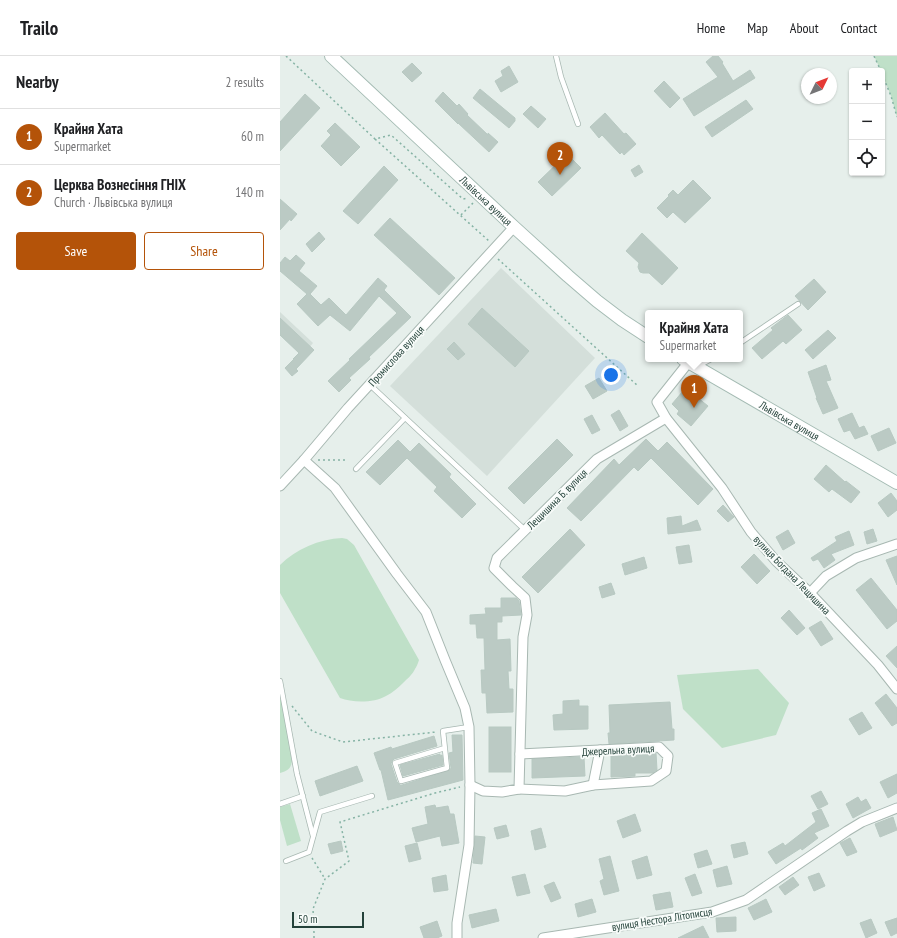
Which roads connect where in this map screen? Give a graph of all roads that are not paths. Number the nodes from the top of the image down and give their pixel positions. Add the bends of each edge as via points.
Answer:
1 (331, 56) edge
2 (556, 56) edge
3 (578, 124) dead end
4 (514, 227) junction
5 (798, 304) dead end
6 (645, 335) edge
7 (743, 341) edge
8 (689, 363) edge
9 (369, 384) junction
10 (405, 418) junction
11 (666, 418) junction
12 (304, 460) junction
13 (356, 470) dead end
14 (897, 483) edge
15 (280, 486) edge
16 (525, 530) junction
17 (897, 544) edge
18 (810, 593) junction
19 (280, 681) edge
20 (897, 689) edge
21 (281, 694) edge
22 (469, 727) junction
23 (445, 748) junction
24 (600, 750) junction
25 (520, 754) junction
26 (470, 785) junction
27 (593, 785) junction
28 (518, 789) junction
29 (303, 796) junction
30 (372, 796) dead end
31 (280, 804) edge
32 (897, 808) edge
33 (313, 836) junction
34 (286, 861) dead end
35 (456, 938) edge
36 (543, 938) edge

1 - 4 main road, Львівська вулиця
2 - 3 lane
4 - 6 main road, Львівська вулиця via 597,301
4 - 9 street, Промислова вулиця
5 - 7 lane
8 - 11 street via 657,402
8 - 14 main road, Львівська вулиця
9 - 10 lane
9 - 12 street, Промислова вулиця
10 - 13 lane
10 - 16 lane
11 - 16 street, Лещишина Б. вулиця via 597,459
11 - 18 street, вулиця Богдана Лещишина via 722,488 751,532 776,561
12 - 15 street, Промислова вулиця
12 - 22 street via 335,488 426,612 465,708
16 - 25 street, Лещишина Б. вулиця via 497,558 494,568 525,598 527,615
17 - 18 street via 856,558 826,576
18 - 20 street, вулиця Богдана Лещишина
19 - 21 lane
21 - 29 lane
22 - 23 lane via 443,731
22 - 26 street
23 - 23 lane via 447,768 401,781 395,763
24 - 25 street, Джерельна вулиця
24 - 27 street
24 - 27 street, Джерельна вулиця via 659,747 668,756 666,771 651,781
25 - 28 street
26 - 28 street, Джерельна вулиця via 483,791 502,792
26 - 35 street via 469,844 456,923
27 - 28 street, Джерельна вулиця via 566,791
29 - 31 lane
29 - 33 lane
30 - 33 lane via 320,812
32 - 36 street, вулиця Нестора Літописця via 847,830 746,900 712,912
33 - 34 lane via 308,852

